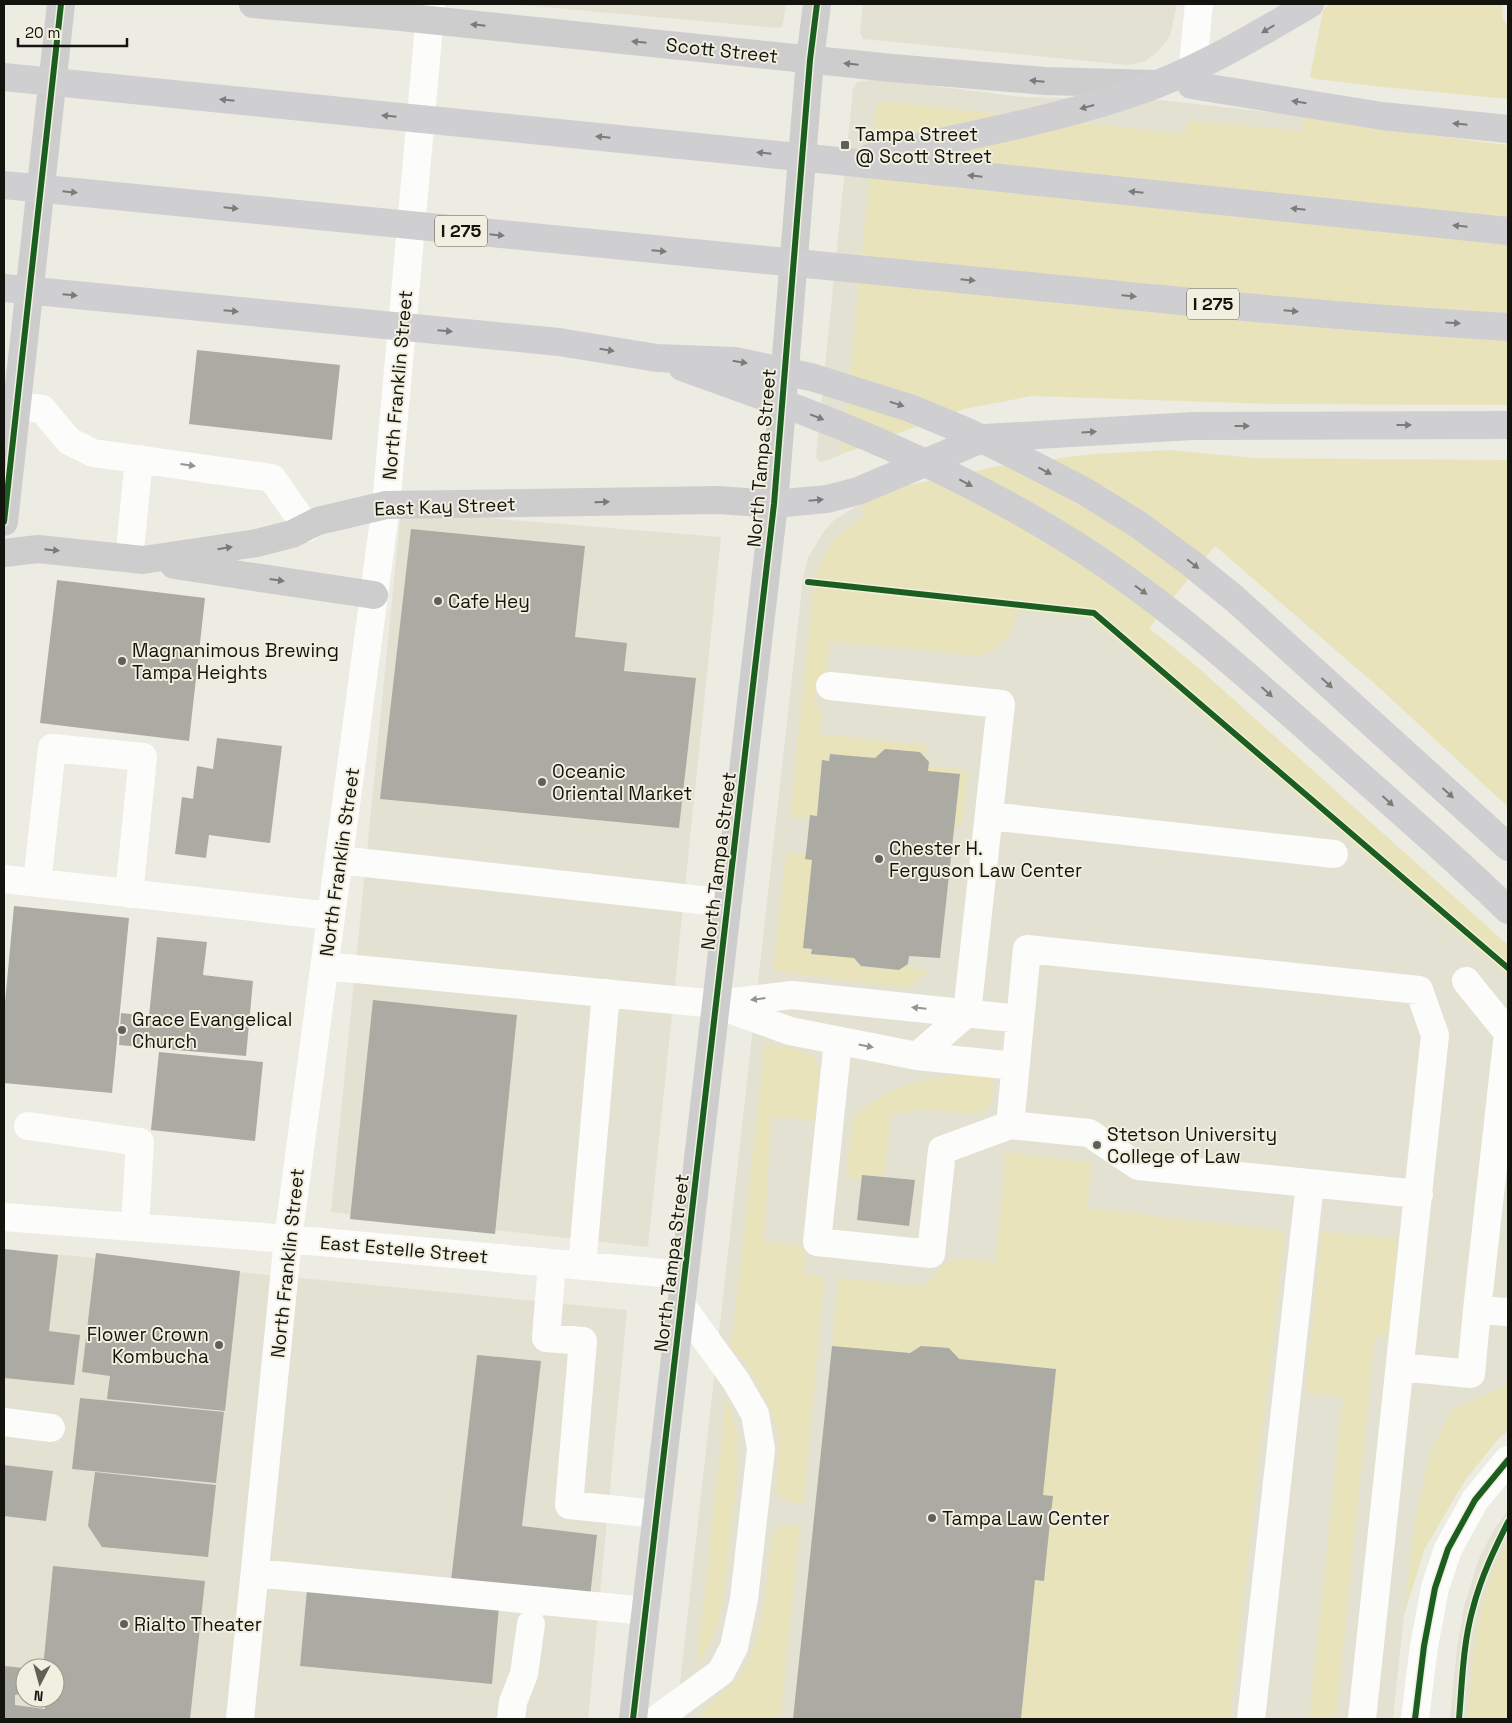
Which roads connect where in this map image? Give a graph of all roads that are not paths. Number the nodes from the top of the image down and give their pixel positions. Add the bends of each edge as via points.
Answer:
1 (61, 4) edge
2 (253, 4) edge
3 (816, 4) edge
4 (1199, 4) edge
5 (1310, 4) edge
6 (430, 12) edge
7 (810, 60) junction
8 (4, 77) edge
9 (1191, 85) junction
10 (1508, 130) edge
11 (848, 162) junction
12 (4, 185) edge
13 (1508, 231) edge
14 (4, 288) edge
15 (1508, 327) edge
16 (657, 358) junction
17 (16, 406) junction
18 (1508, 425) edge
19 (139, 459) junction
20 (774, 504) junction
21 (386, 505) junction
22 (4, 522) edge
23 (307, 528) junction
24 (4, 553) edge
25 (136, 560) junction
26 (374, 595) junction
27 (830, 686) dead end
28 (989, 816) junction
29 (1508, 847) edge
30 (1334, 854) dead end
31 (339, 860) junction
32 (4, 879) edge
33 (37, 883) junction
34 (129, 894) junction
35 (728, 903) junction
36 (1508, 910) edge
37 (332, 916) junction
38 (325, 966) junction
39 (1466, 981) dead end
40 (606, 994) junction
41 (716, 1004) junction
42 (967, 1013) junction
43 (1020, 1019) junction
44 (1508, 1033) edge
45 (838, 1041) junction
46 (917, 1056) junction
47 (1016, 1066) junction
48 (1010, 1125) junction
49 (28, 1126) dead end
50 (1310, 1183) junction
51 (1418, 1194) junction
52 (4, 1218) edge
53 (135, 1227) junction
54 (288, 1238) junction
55 (552, 1263) junction
56 (582, 1266) junction
57 (684, 1275) junction
58 (681, 1305) junction
59 (1477, 1310) junction
60 (1508, 1312) edge
61 (1400, 1367) junction
62 (4, 1422) edge
63 (51, 1428) dead end
64 (1508, 1460) edge
65 (657, 1514) junction
66 (255, 1573) junction
67 (646, 1611) junction
68 (531, 1624) dead end
69 (240, 1719) edge
70 (511, 1719) edge
71 (633, 1719) edge
72 (657, 1719) edge
73 (1251, 1719) edge
74 (1362, 1719) edge
75 (1415, 1719) edge

1 - 17 main road
2 - 6 main road, Scott Street
3 - 7 main road, North Tampa Street
4 - 9 street
5 -> 11 highway via 1245,42 1130,94 1049,117
7 -> 6 main road, Scott Street
6 - 21 street, North Franklin Street
9 -> 7 main road, Scott Street via 1045,82
7 - 20 main road, North Tampa Street
11 -> 8 highway
10 -> 9 highway via 1382,116
13 -> 11 highway
12 -> 15 highway, I 275 via 1260,308
14 -> 16 highway via 559,342
16 -> 29 highway via 735,361 828,382 910,408 970,433 1084,491 1139,525 1236,599
16 -> 36 highway via 830,422 946,472 1101,561 1248,675
17 - 19 street via 42,409 68,441 92,454
17 - 22 main road
20 -> 18 highway via 827,499 858,491 984,438 1193,426
19 -> 23 street via 272,478
19 - 25 street
21 -> 20 main road, East Kay Street via 718,500
20 - 35 main road, North Tampa Street
21 - 23 main road, East Kay Street via 318,521
21 - 26 street, North Franklin Street
25 -> 23 main road, East Kay Street via 257,543
24 -> 25 main road, East Kay Street via 38,549
25 -> 26 main road
26 - 31 street, North Franklin Street
27 - 28 street via 1001,704
28 - 30 street
28 - 42 street
31 - 35 street
31 - 37 street, North Franklin Street
32 - 33 street
33 - 34 street
33 - 34 street via 52,748 143,757
34 - 37 street
35 - 41 main road, North Tampa Street
37 - 38 street, North Franklin Street
38 - 40 street
38 - 54 street, North Franklin Street
39 - 44 street
40 - 41 street
40 - 56 street
42 -> 41 street via 792,995
41 - 45 street via 790,1031
41 - 57 main road, North Tampa Street
42 - 43 street
42 - 46 street
43 - 47 street
43 - 51 street via 1027,949 1419,990 1435,1035
44 - 59 street
45 -> 46 street
45 - 48 street via 818,1242 931,1254 942,1150
46 - 47 street
47 - 48 street
48 - 50 street via 1088,1133 1138,1166
49 - 53 street via 140,1142
50 - 51 street
50 - 73 street
51 - 61 street
52 - 53 street, East Estelle Street
53 - 54 street, East Estelle Street
54 - 55 street, East Estelle Street
54 - 66 street, North Franklin Street
55 - 56 street, East Estelle Street
55 - 65 street via 546,1338 583,1341 569,1505
56 - 57 street, East Estelle Street
57 - 58 main road, North Tampa Street
58 - 65 main road, North Tampa Street
58 - 72 street via 736,1381 755,1414 761,1449 744,1599 734,1647 721,1672
59 - 60 street
59 - 61 street via 1471,1374
61 - 74 street
62 - 63 street
64 - 75 street via 1474,1500 1448,1549 1433,1598
65 - 67 main road, North Tampa Street
66 - 67 street
66 - 69 street, North Franklin Street
67 - 71 main road, North Tampa Street
68 - 70 street via 524,1674 513,1702

